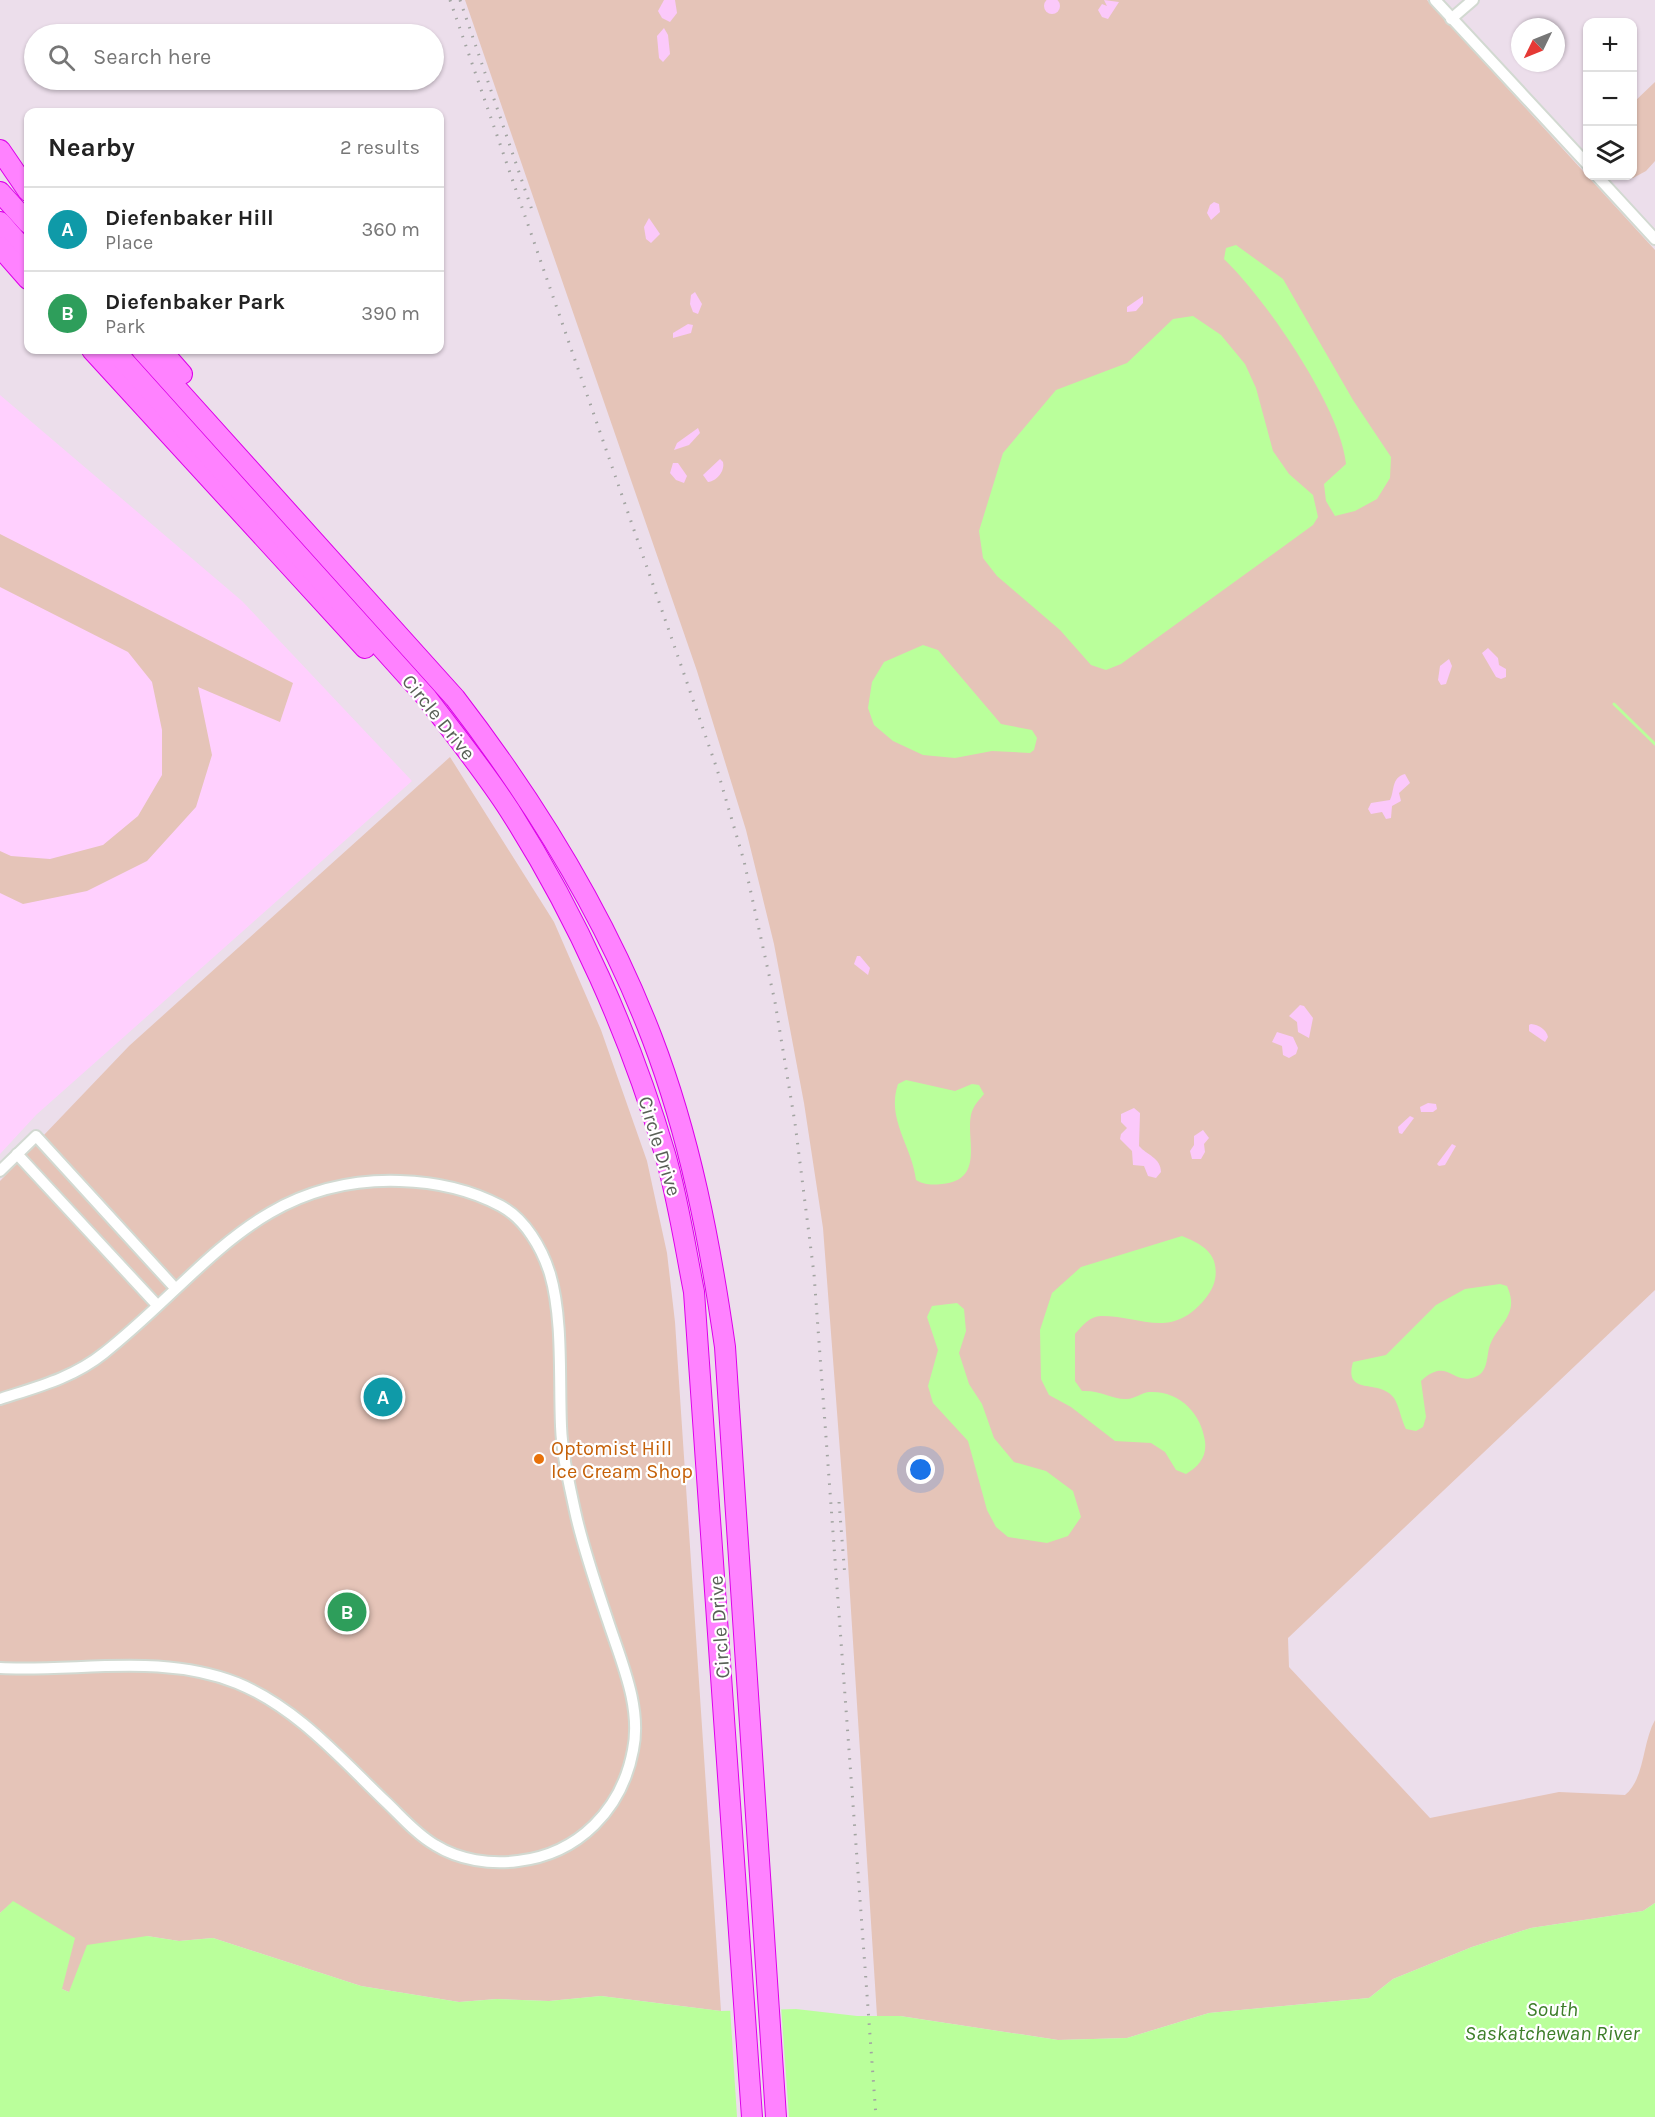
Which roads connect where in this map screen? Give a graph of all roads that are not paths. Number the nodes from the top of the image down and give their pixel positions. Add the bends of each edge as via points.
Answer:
1 (1435, 0) edge
2 (1473, 0) edge
3 (1451, 19) junction
4 (0, 150) edge
5 (1583, 161) edge
6 (1602, 180) edge
7 (24, 185) edge
8 (0, 192) edge
9 (24, 219) edge
10 (0, 222) edge
11 (1655, 239) edge
12 (0, 247) edge
13 (24, 249) edge
14 (0, 266) edge
15 (24, 274) edge
16 (24, 290) edge
17 (85, 354) edge
18 (96, 354) edge
19 (118, 354) edge
20 (146, 354) edge
21 (164, 354) edge
22 (167, 433) junction
23 (332, 560) junction
24 (530, 845) junction
25 (17, 1154) junction
26 (0, 1171) edge
27 (175, 1288) junction
28 (157, 1305) junction
29 (0, 1399) edge
30 (0, 1668) edge
31 (752, 2117) edge
32 (776, 2117) edge

1 - 3 street
2 - 3 street
3 - 5 street
4 - 7 highway
6 - 11 street
8 - 9 highway
10 - 13 highway
12 - 15 highway
14 - 16 highway
17 - 22 highway
18 - 22 highway
19 - 24 highway, Circle Drive via 427,698
20 - 23 highway, Circle Drive
21 - 23 highway via 324,543
22 - 24 highway via 424,711 513,831
23 - 32 highway, Circle Drive via 455,698 525,793 609,940 653,1040 678,1119 704,1216 725,1347
24 - 31 highway, Circle Drive via 595,968 656,1125 677,1201 694,1292
25 - 26 street
25 - 27 street via 36,1136
25 - 28 street
27 - 28 street
27 - 30 street via 219,1248 276,1207 355,1183 421,1182 452,1187 505,1208 526,1228 541,1248 552,1278 559,1347 561,1434 575,1514 630,1690 634,1748 620,1794 604,1816 553,1853 515,1862 474,1860 428,1840 317,1735 240,1684 208,1673 166,1666
28 - 29 street via 103,1355 72,1374

